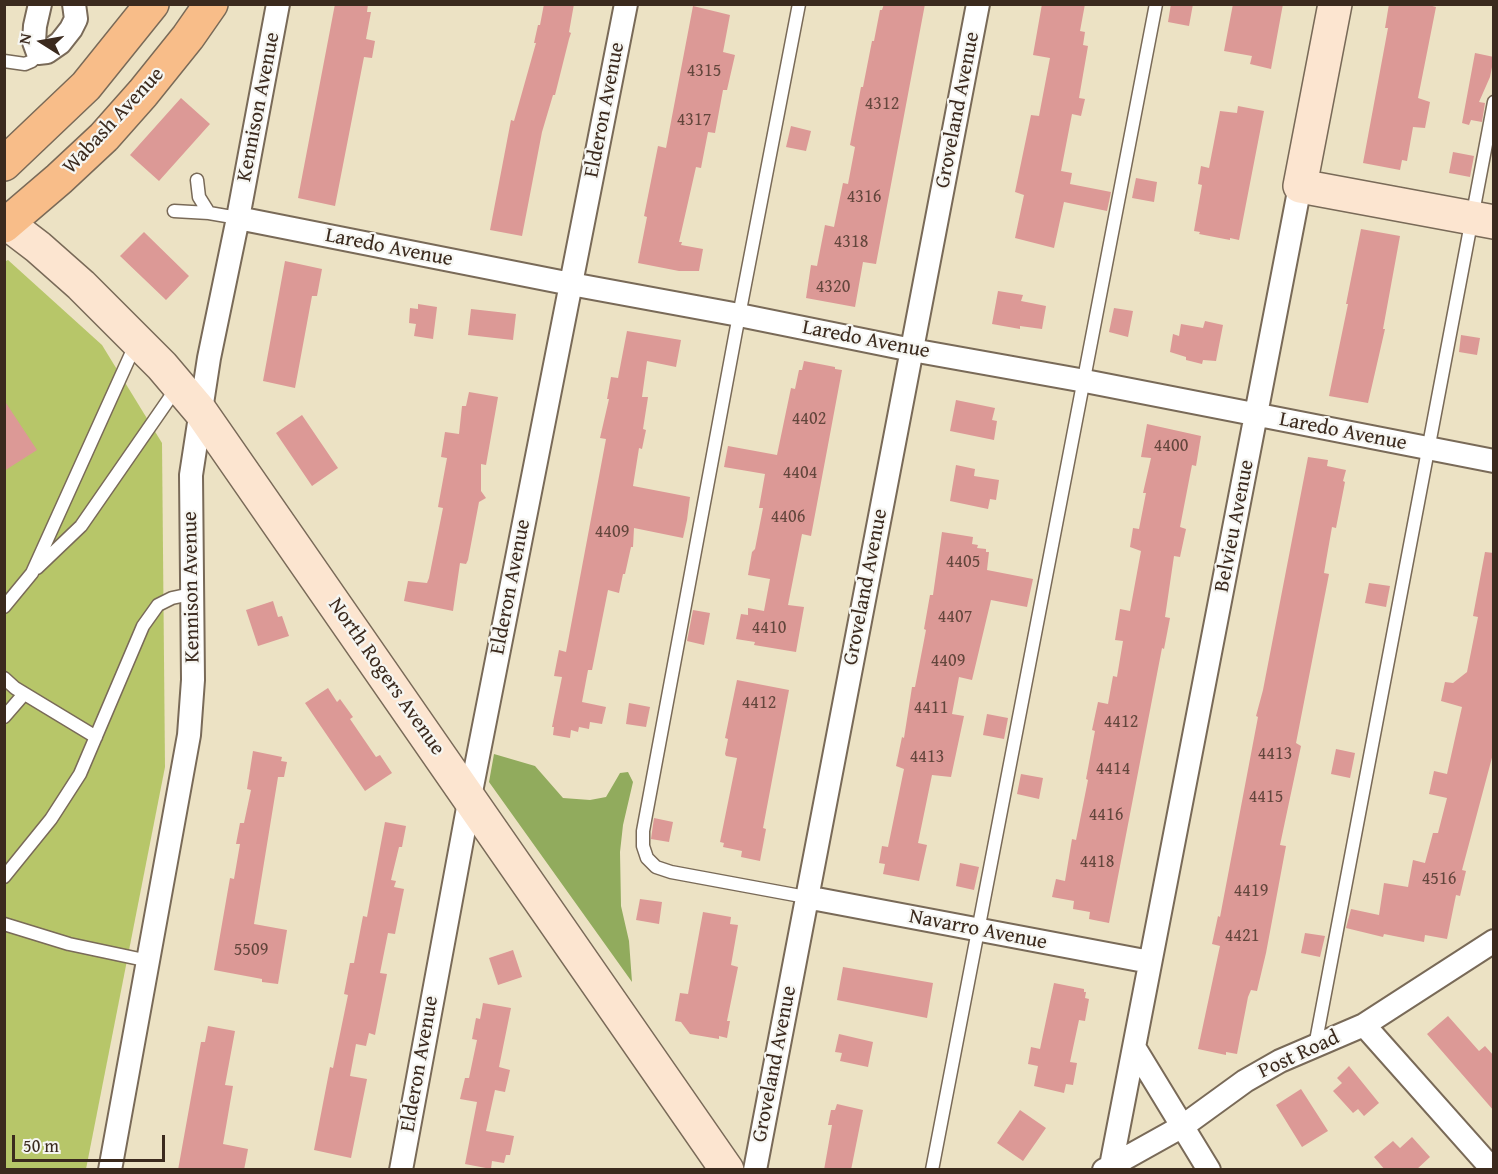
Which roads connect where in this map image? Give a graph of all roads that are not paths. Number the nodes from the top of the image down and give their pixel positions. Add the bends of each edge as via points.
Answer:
1 (40, 4) edge
2 (74, 4) edge
3 (152, 4) edge
4 (211, 4) edge
5 (278, 4) edge
6 (626, 4) edge
7 (799, 4) edge
8 (978, 4) edge
9 (1156, 4) edge
10 (1335, 4) edge
11 (38, 53) junction
12 (4, 61) edge
13 (1494, 102) edge
14 (4, 164) edge
15 (197, 180) dead end
16 (1300, 186) junction
17 (174, 211) dead end
18 (209, 213) junction
19 (238, 218) junction
20 (1483, 220) edge
21 (6, 224) edge
22 (571, 284) junction
23 (739, 315) junction
24 (137, 341) junction
25 (912, 350) junction
26 (1085, 381) junction
27 (179, 385) junction
28 (201, 412) junction
29 (1257, 416) junction
30 (1427, 448) junction
31 (1494, 461) edge
32 (32, 573) junction
33 (191, 594) junction
34 (4, 607) edge
35 (4, 678) edge
36 (24, 694) junction
37 (4, 717) edge
38 (96, 737) junction
39 (470, 797) junction
40 (4, 877) edge
41 (806, 897) junction
42 (4, 924) edge
43 (978, 930) junction
44 (1494, 941) edge
45 (149, 961) junction
46 (1150, 962) junction
47 (1364, 1025) junction
48 (1315, 1046) junction
49 (1134, 1047) junction
50 (1183, 1126) junction
51 (1107, 1168) edge
52 (110, 1170) edge
53 (401, 1170) edge
54 (727, 1170) edge
55 (755, 1170) edge
56 (932, 1170) edge
57 (1209, 1170) edge
58 (1493, 1170) edge

1 - 11 street via 34,42
2 - 11 street via 76,19 71,29 60,43
3 - 14 main road via 86,86
4 - 21 main road, Wabash Avenue via 144,93 104,136
5 - 19 street, Kennison Avenue
6 - 22 street, Elderon Avenue
7 - 23 lane
8 - 25 street, Groveland Avenue
9 - 26 lane
10 - 16 street, Belvieu Avenue
11 - 12 lane via 25,64
13 - 20 lane
15 - 18 lane via 199,197
16 - 20 street
16 - 29 street, Belvieu Avenue
17 - 18 lane
18 - 19 lane
19 - 22 street, Laredo Avenue
19 - 28 street, Kennison Avenue
20 - 30 lane
21 - 24 street, North Rogers Avenue via 81,285
22 - 23 street, Laredo Avenue
22 - 39 street, Elderon Avenue
23 - 25 street, Laredo Avenue
23 - 41 lane via 643,846 656,867 671,872
24 - 27 street, North Rogers Avenue
24 - 32 lane
25 - 26 street, Laredo Avenue
25 - 41 street, Groveland Avenue
26 - 29 street, Laredo Avenue
26 - 43 lane
27 - 28 street, North Rogers Avenue
27 - 32 lane via 81,526
28 - 33 street, Kennison Avenue via 191,475
28 - 39 street, North Rogers Avenue
29 - 30 street, Laredo Avenue
29 - 46 street, Belvieu Avenue
30 - 31 street, Laredo Avenue
30 - 48 lane
32 - 34 lane
33 - 38 lane via 158,605 143,626
33 - 45 street, Kennison Avenue via 193,680 189,735
35 - 36 lane
36 - 37 lane
36 - 38 lane
38 - 40 lane via 80,774 51,819
39 - 53 street, Elderon Avenue
39 - 54 street, North Rogers Avenue
41 - 43 street, Navarro Avenue
41 - 55 street, Groveland Avenue
42 - 45 lane via 69,944
43 - 46 street, Navarro Avenue
43 - 56 lane
44 - 47 street, Post Road
45 - 52 street, Kennison Avenue
46 - 49 street, Belvieu Avenue
47 - 48 street, Post Road
47 - 58 street
48 - 50 street, Post Road via 1245,1081
49 - 50 street
49 - 51 street, Belvieu Avenue
50 - 51 street, Post Road
50 - 57 street

